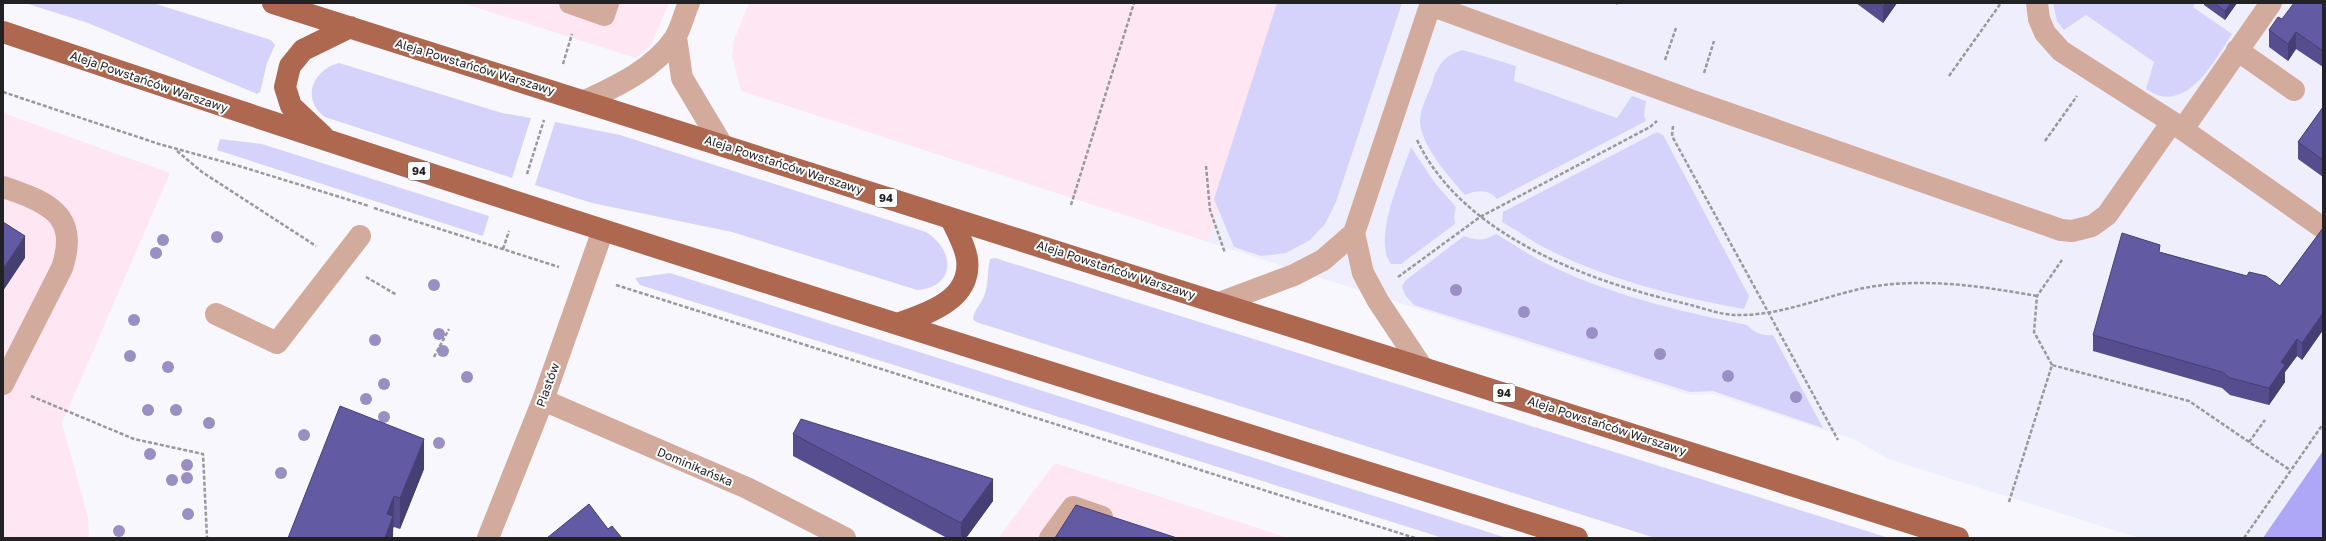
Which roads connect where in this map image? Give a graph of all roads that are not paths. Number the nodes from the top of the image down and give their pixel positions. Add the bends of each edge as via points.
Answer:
1 (273, 3) edge
2 (608, 3) edge
3 (689, 3) edge
4 (2037, 3) edge
5 (2271, 3) edge
6 (1430, 4) edge
7 (575, 5) edge
8 (350, 27) junction
9 (3, 32) edge
10 (676, 37) junction
11 (2237, 50) junction
12 (2294, 90) dead end
13 (585, 101) junction
14 (2177, 126) junction
15 (330, 142) junction
16 (722, 145) junction
17 (3, 187) edge
18 (952, 219) junction
19 (2323, 228) edge
20 (603, 230) junction
21 (1354, 233) junction
22 (360, 236) dead end
23 (1219, 302) junction
24 (216, 314) dead end
25 (900, 324) junction
26 (1422, 367) junction
27 (3, 383) edge
28 (543, 400) junction
29 (1125, 524) edge
30 (488, 538) edge
31 (845, 538) edge
32 (1050, 538) edge
33 (1577, 538) edge
34 (1958, 538) edge

1 - 8 main road, Aleja Powstańców Warszawy / 94
2 - 7 street via 604,15
3 - 10 street
4 - 14 street via 2039,20 2045,33 2061,51
5 - 11 street
6 - 14 street via 1693,101 2061,230 2072,231 2092,226 2107,215
6 - 21 street
8 - 13 main road, Aleja Powstańców Warszawy / 94
8 - 15 main road via 303,50 290,66 285,87 291,106
9 - 15 main road, Aleja Powstańców Warszawy / 94
10 - 13 street via 661,54 633,76
10 - 16 street via 682,78
11 - 12 street
11 - 14 street
13 - 16 main road, Aleja Powstańców Warszawy / 94
14 - 19 street
15 - 20 main road, Aleja Powstańców Warszawy / 94
16 - 18 main road, Aleja Powstańców Warszawy / 94
17 - 27 street via 29,196 60,216 67,231 68,251 62,268
18 - 23 main road, Aleja Powstańców Warszawy / 94
18 - 25 main road via 967,260 965,278 956,294 943,306
20 - 25 main road, Aleja Powstańców Warszawy / 94
20 - 28 street, Piastów
21 - 23 street via 1323,260 1294,275
21 - 26 street via 1363,273 1378,302
22 - 24 street via 277,343
23 - 26 main road, Aleja Powstańców Warszawy / 94
25 - 33 main road, Aleja Powstańców Warszawy / 94
26 - 34 main road, Aleja Powstańców Warszawy / 94
28 - 30 street, Piastów
28 - 31 street, Dominikańska via 746,488
29 - 32 street via 1073,507

